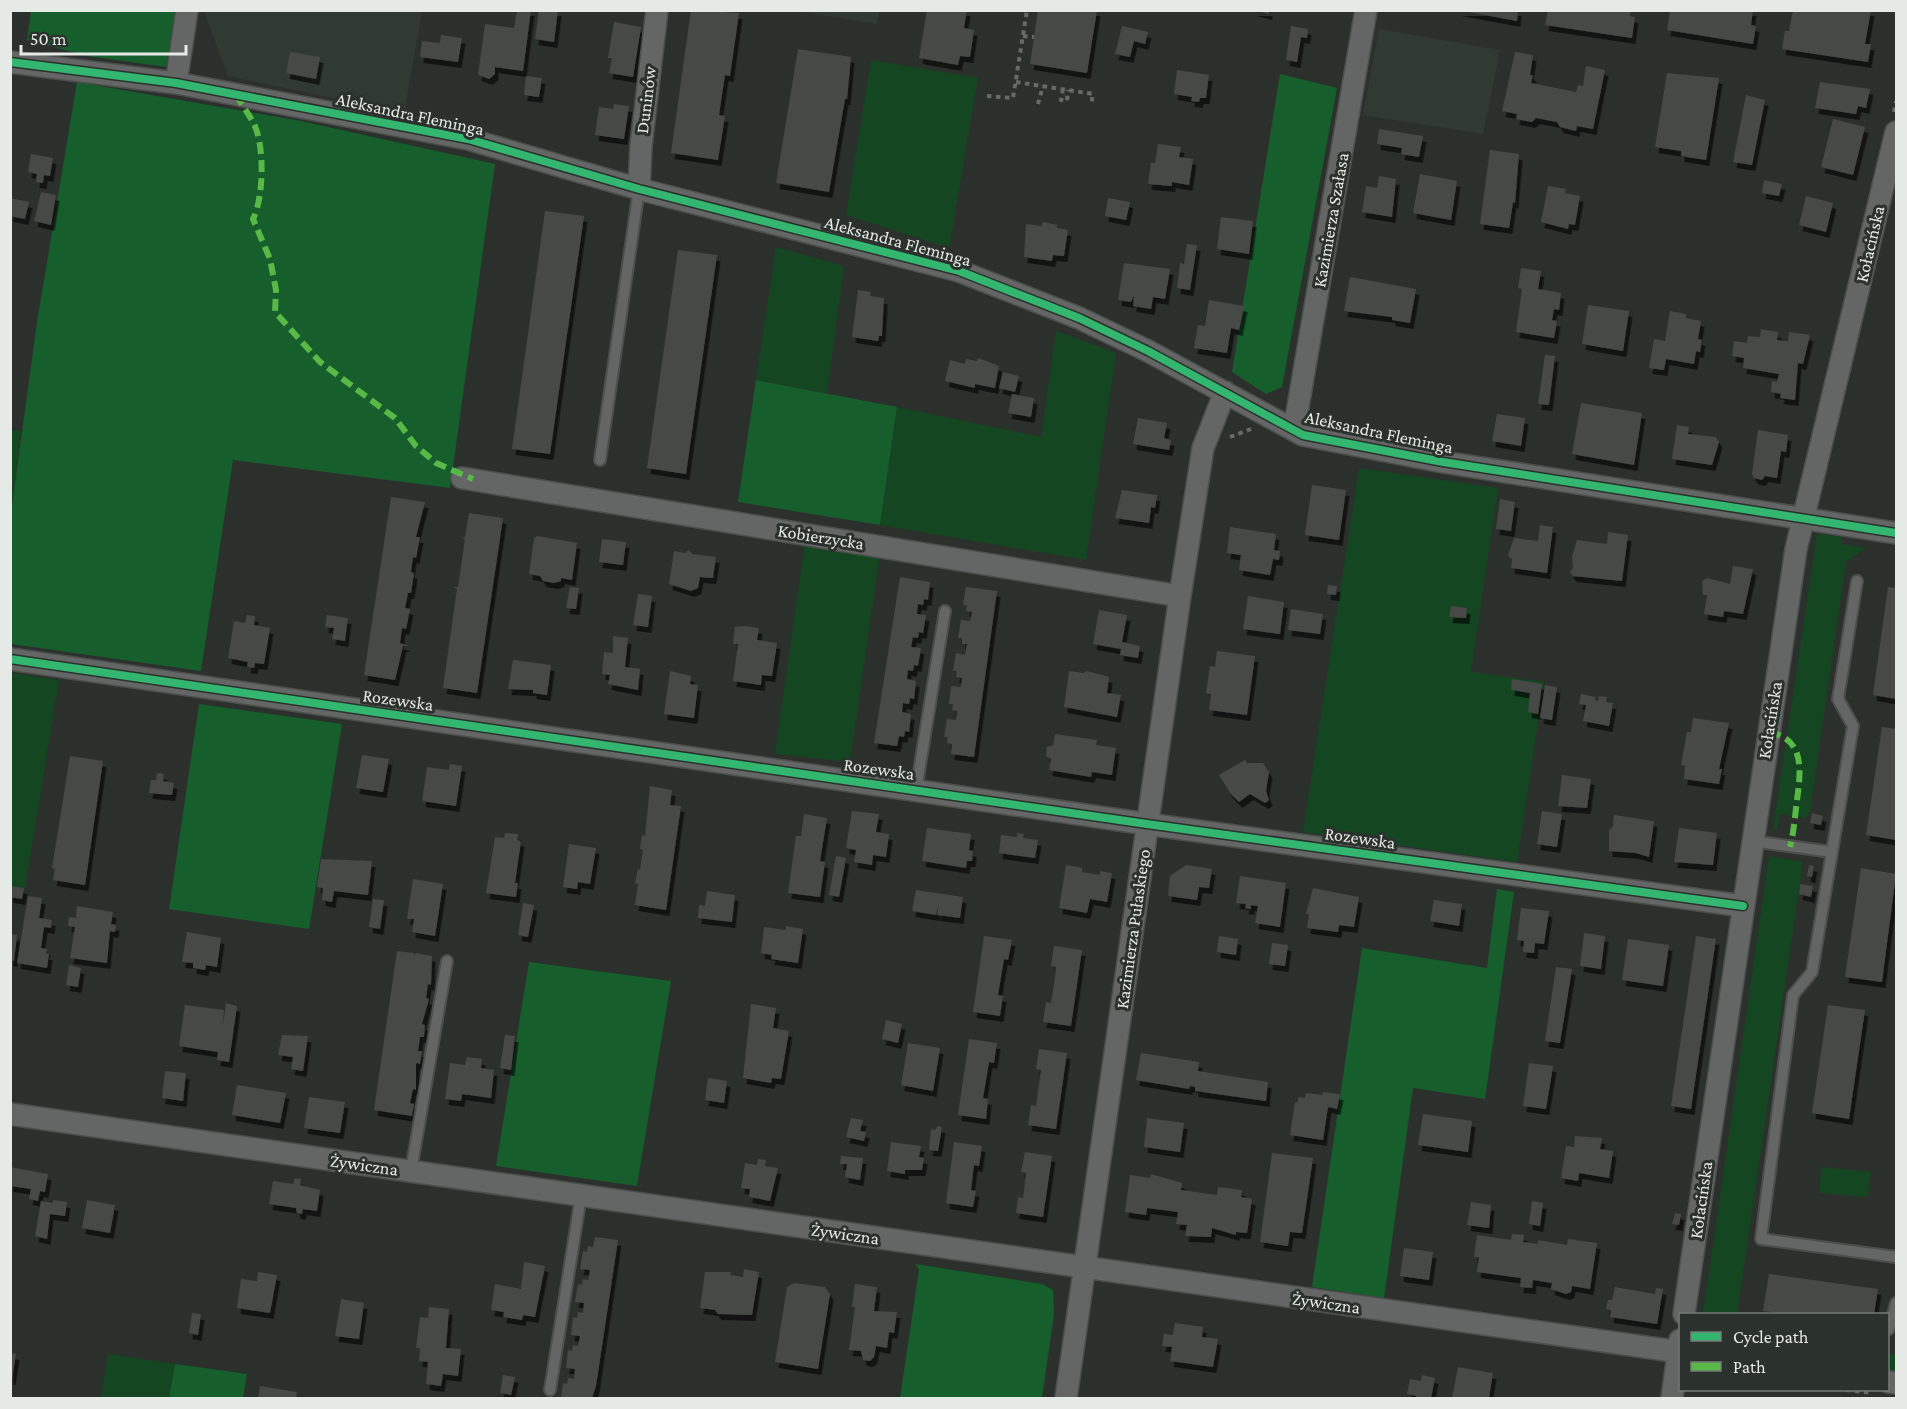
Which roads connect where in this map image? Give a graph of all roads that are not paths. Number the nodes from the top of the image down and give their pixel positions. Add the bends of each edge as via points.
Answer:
1 (187, 10) edge
2 (657, 10) edge
3 (1366, 10) edge
4 (10, 62) edge
5 (176, 82) junction
6 (1896, 132) edge
7 (639, 189) junction
8 (1225, 392) junction
9 (1294, 430) junction
10 (600, 460) dead end
11 (462, 478) dead end
12 (1802, 519) junction
13 (1896, 533) edge
14 (1857, 581) dead end
15 (1180, 596) junction
16 (945, 610) dead end
17 (10, 658) edge
18 (916, 790) junction
19 (1147, 824) junction
20 (1751, 841) junction
21 (1832, 852) junction
22 (1743, 906) junction
23 (447, 961) dead end
24 (10, 1114) edge
25 (411, 1171) junction
26 (581, 1196) junction
27 (1896, 1257) edge
28 (1086, 1269) junction
29 (1896, 1304) edge
30 (1684, 1313) edge
31 (1889, 1329) dead end
32 (1679, 1348) edge
33 (1679, 1354) edge
34 (550, 1390) dead end
35 (1066, 1398) edge
36 (1672, 1398) edge

1 - 5 street
2 - 7 street, Duninów
3 - 9 street, Kazimierza Szałasa
4 - 5 street, Aleksandra Fleminga
5 - 7 street, Aleksandra Fleminga via 468,140
6 - 12 street, Kołacińska
7 - 8 street, Aleksandra Fleminga via 959,271 1079,318
7 - 10 lane
8 - 9 street, Aleksandra Fleminga
8 - 15 street, Kazimierza Pułaskiego via 1203,448
9 - 12 street, Aleksandra Fleminga via 1443,462
11 - 15 street, Kobierzycka
12 - 13 street, Aleksandra Fleminga
12 - 20 street, Kołacińska
14 - 21 lane via 1838,699 1853,726
15 - 19 street, Kazimierza Pułaskiego
16 - 18 lane
17 - 18 street, Rozewska
18 - 19 street, Rozewska
19 - 22 street, Rozewska
19 - 28 street, Kazimierza Pułaskiego
20 - 21 lane
20 - 22 street, Kołacińska
21 - 27 lane via 1812,972 1793,995 1761,1239
22 - 30 street, Kołacińska
23 - 25 lane
24 - 25 street, Żywiczna
25 - 26 street, Żywiczna
26 - 28 street, Żywiczna
26 - 34 lane
28 - 32 street, Żywiczna
28 - 35 street, Kazimierza Pułaskiego
29 - 31 lane
33 - 36 street

